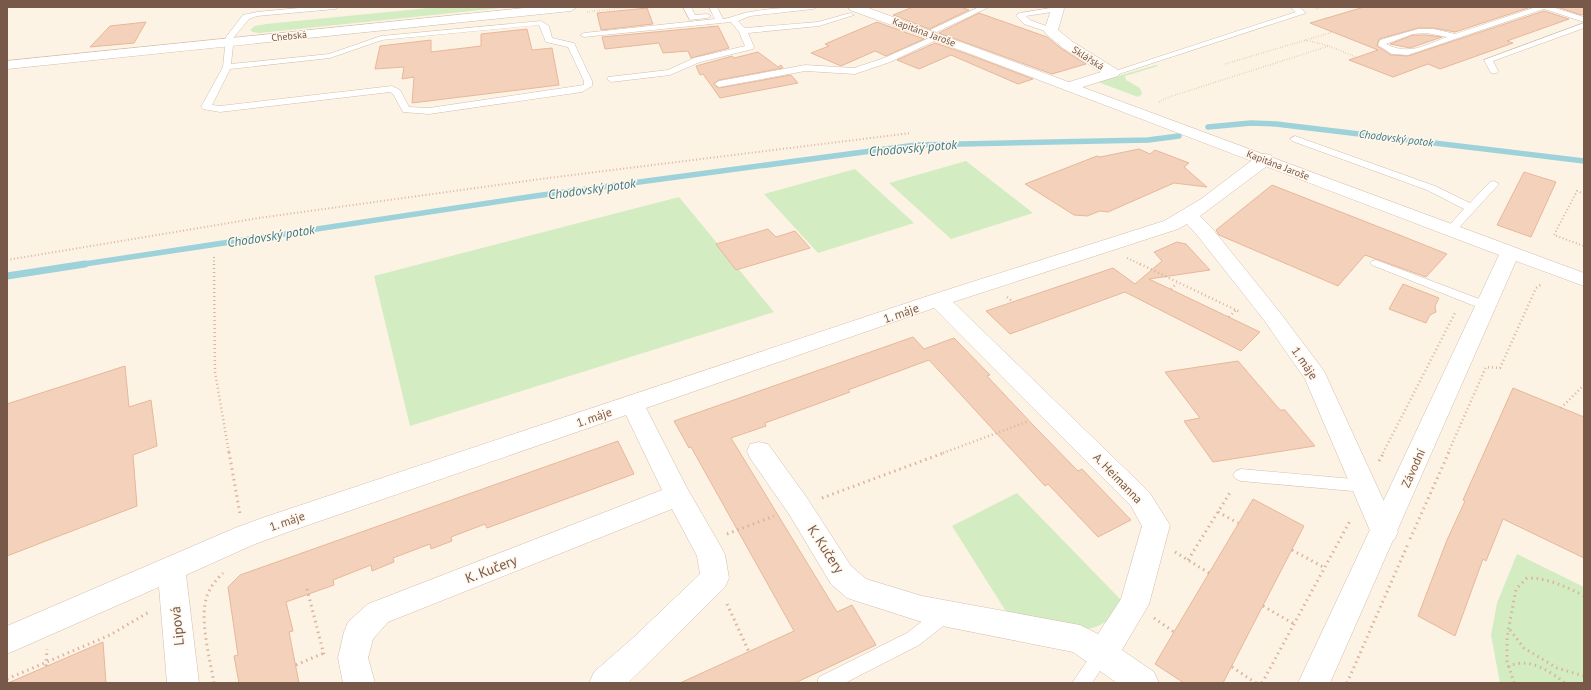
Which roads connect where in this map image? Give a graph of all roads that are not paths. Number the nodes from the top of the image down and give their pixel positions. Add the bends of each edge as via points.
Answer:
1 (336, 7) edge
2 (572, 7) edge
3 (687, 7) edge
4 (713, 7) edge
5 (814, 7) edge
6 (872, 7) edge
7 (985, 7) edge
8 (1294, 7) edge
9 (1544, 7) edge
10 (1057, 8) edge
11 (852, 11) edge
12 (718, 18) junction
13 (733, 20) junction
14 (1584, 20) edge
15 (1584, 25) edge
16 (743, 31) junction
17 (1051, 31) junction
18 (937, 34) junction
19 (584, 35) dead end
20 (1455, 37) junction
21 (230, 43) junction
22 (7, 66) edge
23 (227, 67) junction
24 (1494, 71) dead end
25 (1113, 73) junction
26 (611, 79) dead end
27 (719, 84) dead end
28 (1071, 86) junction
29 (1295, 139) dead end
30 (1265, 159) junction
31 (1494, 184) dead end
32 (1471, 208) junction
33 (1189, 216) junction
34 (1451, 230) junction
35 (1510, 253) junction
36 (1376, 263) dead end
37 (1584, 280) edge
38 (938, 300) junction
39 (1486, 306) junction
40 (632, 404) junction
41 (759, 451) dead end
42 (1240, 482) road end
43 (1365, 488) junction
44 (678, 496) junction
45 (1384, 532) junction
46 (171, 568) junction
47 (945, 614) junction
48 (7, 640) edge
49 (1102, 654) junction
50 (183, 683) edge
51 (359, 683) edge
52 (605, 683) edge
53 (826, 683) edge
54 (1081, 683) edge
55 (1143, 683) edge
56 (1314, 683) edge

1 - 21 lane via 246,17 230,37
2 - 21 street, Chebská
3 - 12 lane via 693,18
4 - 12 lane
5 - 13 lane via 749,14
6 - 18 street, Kapitána Jaroše
7 - 18 lane
8 - 25 lane via 1302,13
9 - 14 lane
9 - 20 lane
10 - 17 street
10 - 17 lane via 1020,15 1027,22
11 - 16 lane via 819,24
11 - 18 street, Kapitána Jaroše
12 - 13 lane
12 - 19 lane
13 - 16 lane
15 - 24 lane via 1488,60
16 - 26 lane via 750,47 697,60 670,72
17 - 25 street, Sklářská via 1068,45
18 - 27 lane via 887,60 855,71 805,68
18 - 28 street, Kapitána Jaroše
20 - 20 lane via 1408,53 1395,52 1382,44 1421,29 1432,29
21 - 22 street, Chebská
21 - 23 lane
23 - 23 lane via 330,56 382,38 541,23 545,26 549,40 571,45 588,86 582,89 429,111 406,110 397,92 392,89 220,109 206,107
25 - 28 street, Sklářská
28 - 30 street, Kapitána Jaroše
29 - 32 lane via 1431,188
30 - 33 street, 1. máje
30 - 34 street, Kapitána Jaroše
31 - 32 lane
32 - 34 lane
33 - 38 street, 1. máje via 1171,225
33 - 43 street, 1. máje via 1271,315 1316,377
34 - 35 street, Kapitána Jaroše
35 - 37 street, Kapitána Jaroše
35 - 39 street, Závodní
36 - 39 lane
38 - 40 street, 1. máje
38 - 49 street, A. Heimanna via 1140,499 1156,525 1134,604
39 - 45 street, Závodní
40 - 44 street
40 - 46 street, 1. máje via 278,524
41 - 47 street, K. Kučery via 798,506 841,575 857,589
42 - 43 lane
43 - 45 street, 1. máje
44 - 51 street, K. Kučery via 378,613 359,632 353,658
44 - 52 street via 711,555 715,578
45 - 56 street, Závodní
46 - 48 street, 1. máje
46 - 50 street, Lipová
47 - 49 street, K. Kučery via 1080,640
47 - 53 lane via 913,640
49 - 54 lane
49 - 55 street

